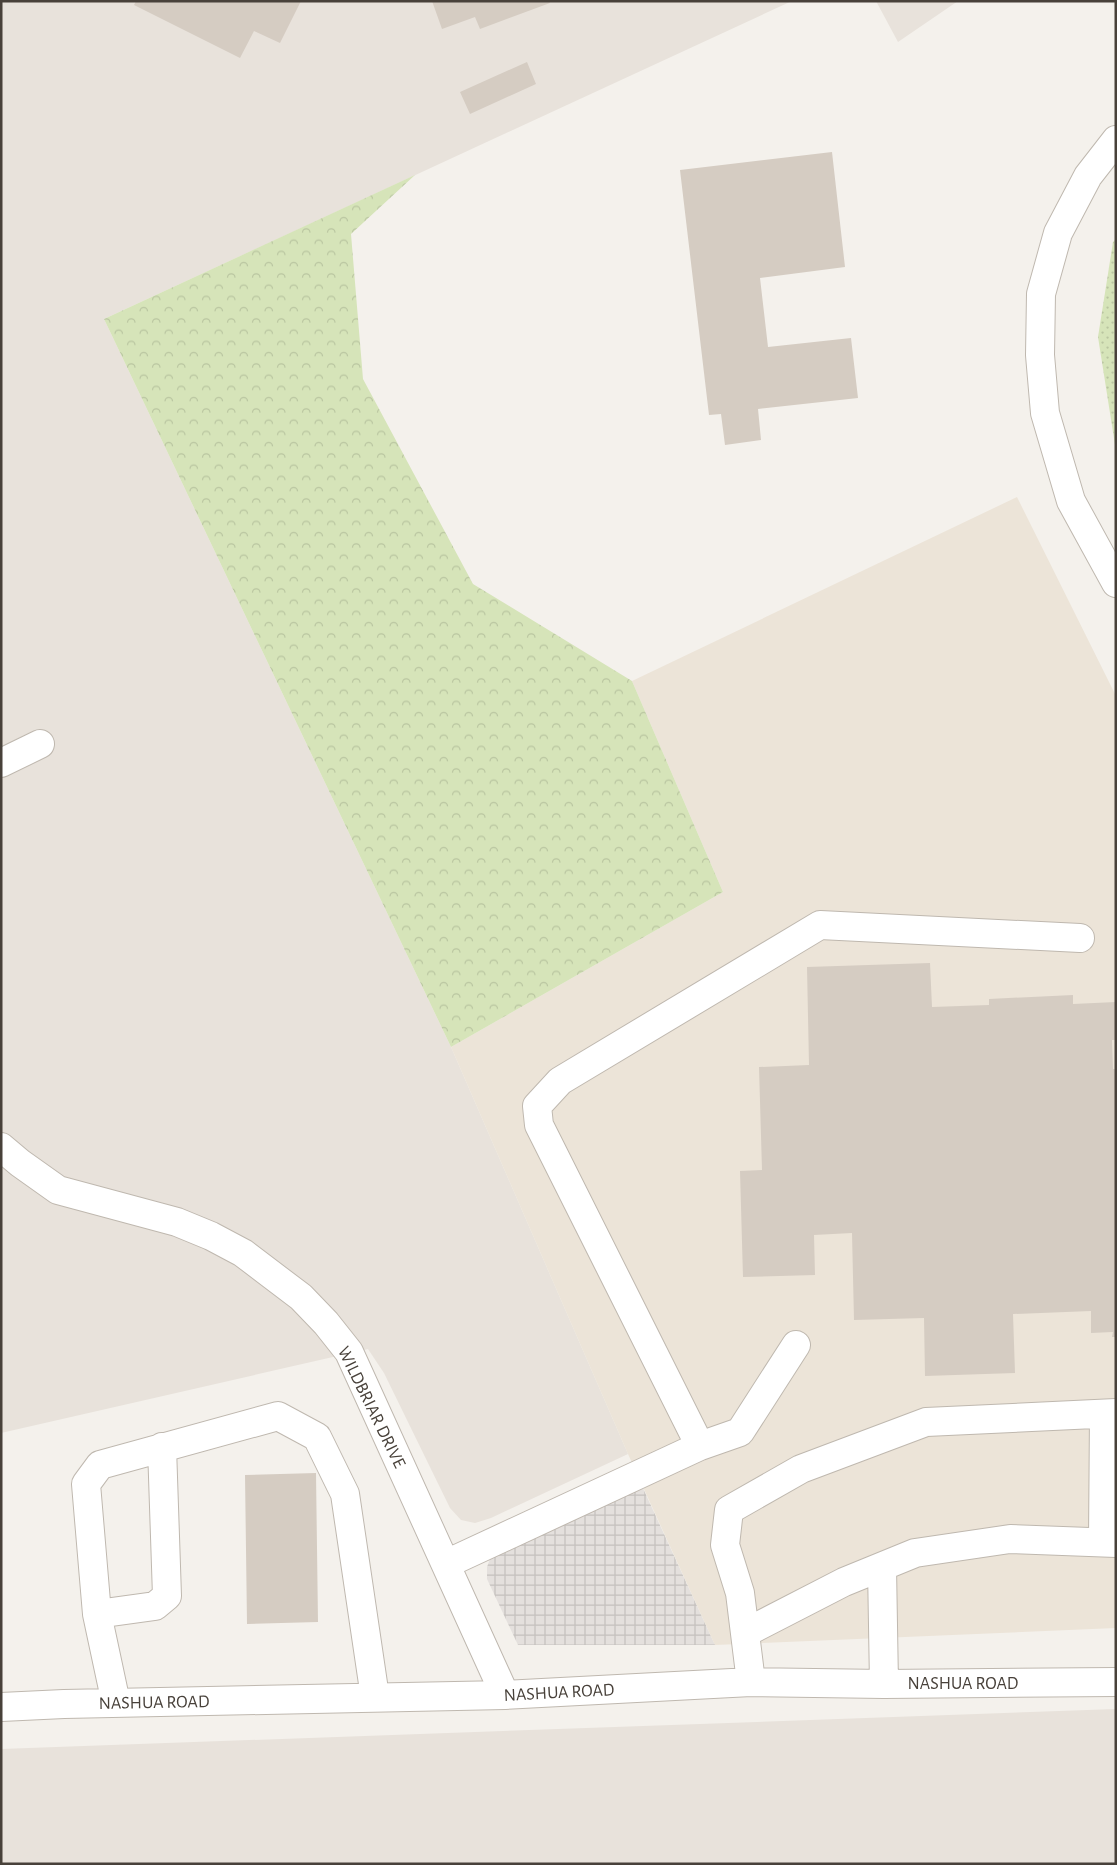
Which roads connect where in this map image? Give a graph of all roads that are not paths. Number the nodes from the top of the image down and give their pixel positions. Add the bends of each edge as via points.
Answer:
1 (1116, 140) edge
2 (1116, 583) edge
3 (40, 744) dead end
4 (1, 763) edge
5 (1080, 938) dead end
6 (1, 1146) edge
7 (796, 1345) dead end
8 (1110, 1413) edge
9 (700, 1446) junction
10 (162, 1447) junction
11 (1110, 1542) edge
12 (446, 1564) junction
13 (882, 1567) junction
14 (97, 1614) junction
15 (745, 1634) junction
16 (751, 1682) junction
17 (1116, 1682) edge
18 (884, 1684) junction
19 (505, 1695) junction
20 (375, 1698) junction
21 (116, 1703) junction
22 (1, 1707) edge

1 - 2 street via 1088,176 1058,234 1041,294 1040,355 1045,413 1071,501
3 - 4 street
5 - 9 street via 820,925 560,1081 537,1106 538,1125
6 - 12 street, WILDBRIAR DRIVE via 58,1190 177,1222 211,1236 243,1253 301,1297 349,1352
7 - 9 street via 740,1432
8 - 11 street
8 - 15 street via 926,1422 801,1469 729,1510 725,1545 740,1593
9 - 12 street
10 - 14 street via 100,1465 86,1484
10 - 14 street via 168,1596 154,1606
10 - 20 street via 278,1416 317,1437 345,1494
11 - 13 street via 1010,1539 915,1553
12 - 19 street, WILDBRIAR DRIVE
13 - 15 street via 844,1582
13 - 18 street
14 - 21 street
15 - 16 street
16 - 18 street, NASHUA ROAD
16 - 19 street, NASHUA ROAD
17 - 18 street, NASHUA ROAD
19 - 20 street, NASHUA ROAD
20 - 21 street, NASHUA ROAD
21 - 22 street, NASHUA ROAD

